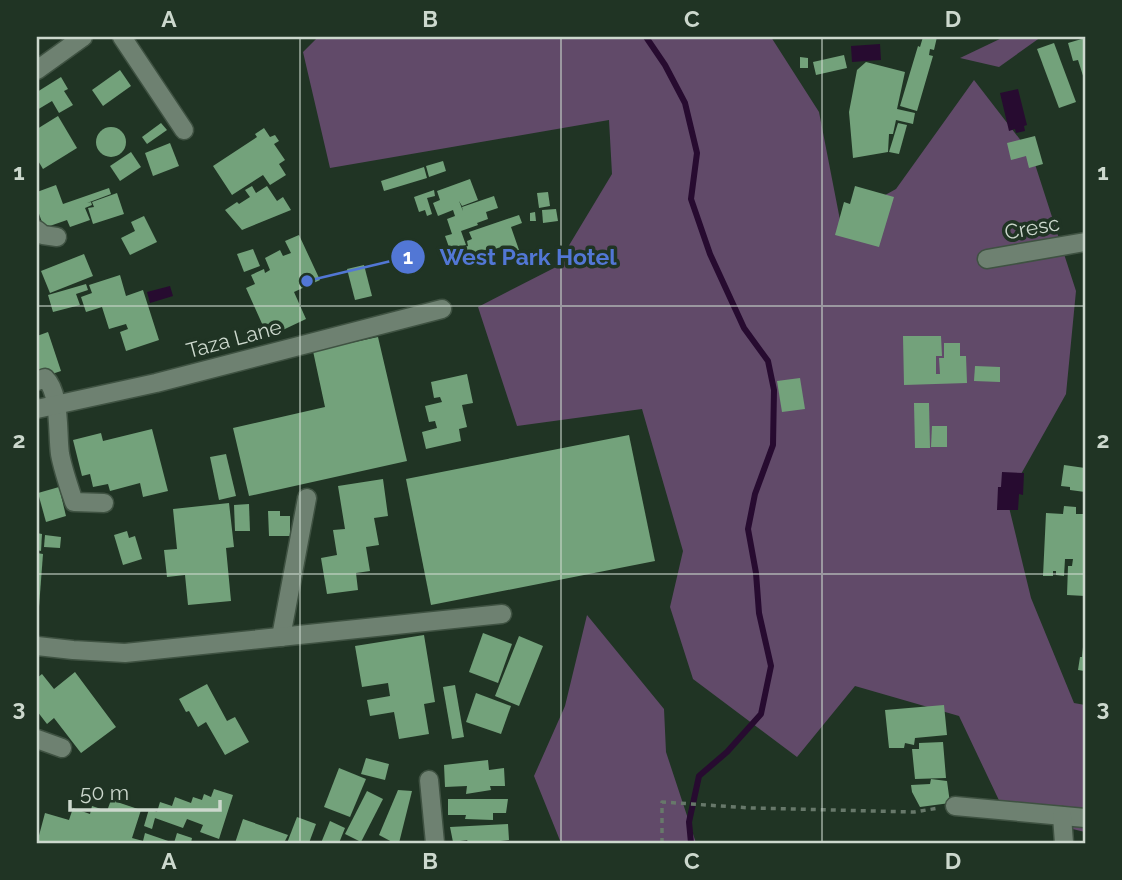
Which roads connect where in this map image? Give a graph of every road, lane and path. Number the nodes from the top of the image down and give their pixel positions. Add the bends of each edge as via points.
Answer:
1 (83, 37) edge
2 (122, 37) edge
3 (37, 70) edge
4 (184, 130) dead end
5 (37, 230) edge
6 (57, 237) dead end
7 (1085, 242) edge
8 (988, 259) dead end
9 (442, 309) dead end
10 (37, 381) edge
11 (56, 405) junction
12 (37, 409) edge
13 (307, 498) dead end
14 (104, 503) dead end
15 (502, 614) dead end
16 (281, 637) junction
17 (37, 646) edge
18 (37, 739) edge
19 (62, 748) dead end
20 (429, 780) dead end
21 (955, 806) joint
22 (1062, 816) junction
23 (1085, 818) edge
24 (435, 843) edge
25 (662, 843) edge
26 (1064, 843) edge

1 - 3 street
2 - 4 street
5 - 6 street
7 - 8 street, Cresc
9 - 11 street, Taza Lane
10 - 11 street via 49,381
11 - 12 street, Taza Lane
11 - 14 street via 60,455 74,502
13 - 16 street
15 - 16 street
16 - 17 street via 125,653
18 - 19 street
20 - 24 street
21 - 22 street
21 - 25 path via 914,812 662,802
22 - 23 street
22 - 26 street

